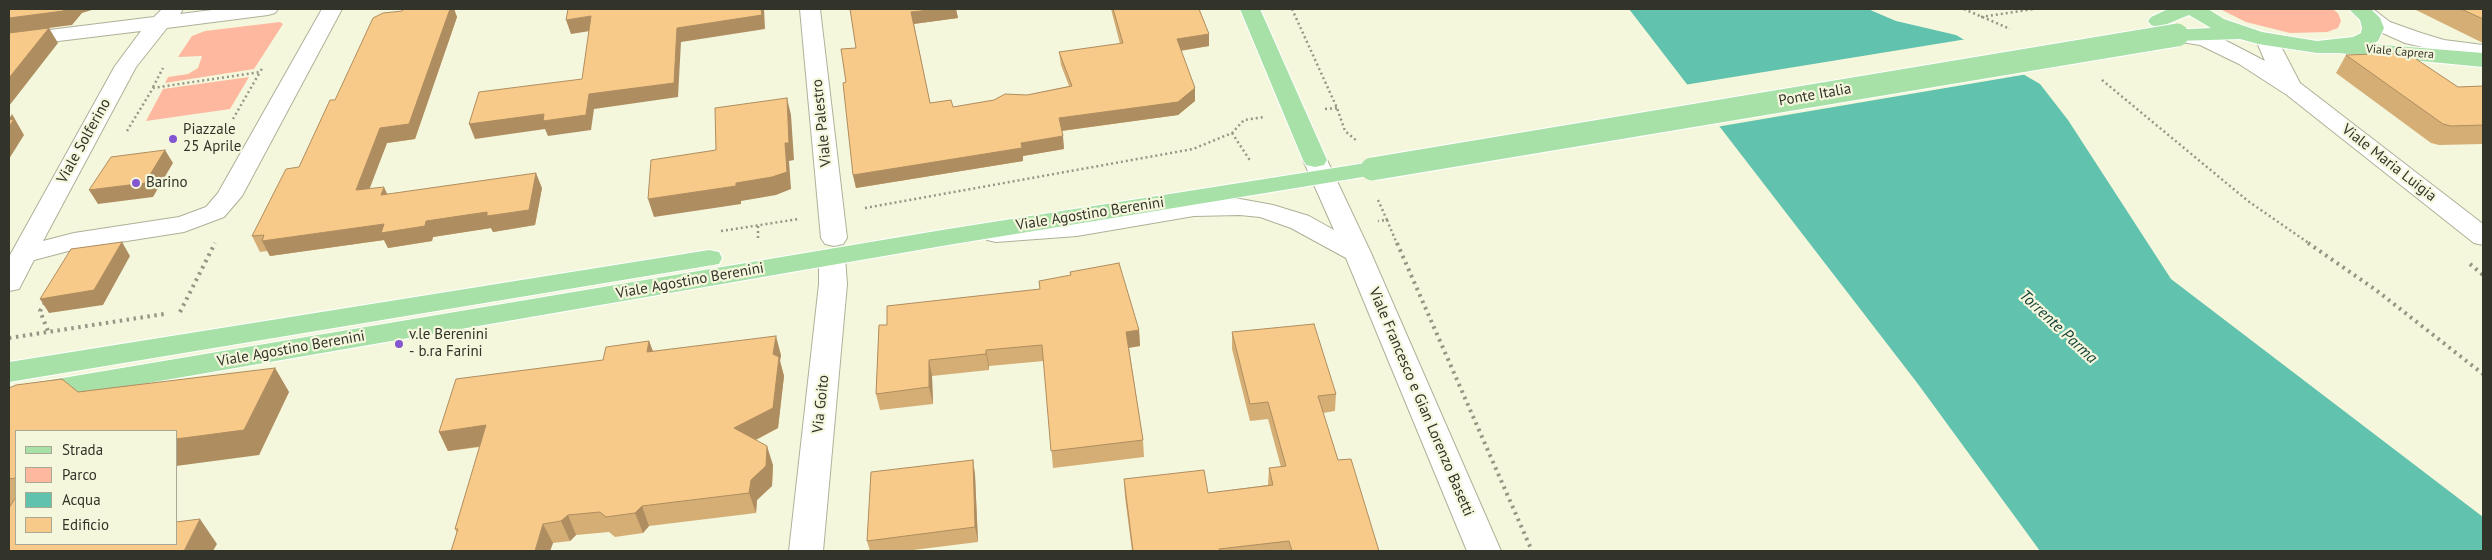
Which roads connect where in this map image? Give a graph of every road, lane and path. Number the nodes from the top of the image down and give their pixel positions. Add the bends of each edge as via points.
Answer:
1 (268, 9) edge
2 (332, 9) edge
3 (810, 9) edge
4 (1250, 9) edge
5 (1292, 9) edge
6 (1964, 9) edge
7 (2034, 9) edge
8 (2184, 9) edge
9 (2194, 9) edge
10 (2360, 9) edge
11 (167, 16) edge
12 (1980, 18) junction
13 (2016, 31) dead end
14 (2177, 35) junction
15 (2263, 39) junction
16 (9, 41) edge
17 (2317, 47) junction
18 (2483, 51) edge
19 (2483, 60) edge
20 (265, 64) dead end
21 (260, 72) junction
22 (2097, 76) dead end
23 (2295, 90) junction
24 (233, 120) dead end
25 (125, 135) dead end
26 (1364, 155) junction
27 (1319, 168) junction
28 (1387, 220) dead end
29 (2483, 237) edge
30 (942, 238) junction
31 (207, 241) dead end
32 (833, 247) junction
33 (1358, 253) junction
34 (25, 254) junction
35 (9, 283) edge
36 (50, 294) edge
37 (180, 312) dead end
38 (48, 331) dead end
39 (9, 372) edge
40 (2483, 374) edge
41 (9, 397) edge
42 (806, 551) edge
43 (1484, 551) edge
44 (1532, 551) edge

1 - 11 street
2 - 34 street via 229,196 215,212 184,224 74,241
3 - 32 street, Viale Palestro
4 - 27 main road
5 - 26 path via 1337,108 1344,131
6 - 12 path
7 - 12 path
8 - 26 main road, Ponte Italia via 2158,21
9 - 15 main road via 2217,23
10 - 17 main road via 2370,18 2373,28 2370,36 2342,46
10 - 18 street, Viale Caprera via 2383,26 2419,40
11 - 16 street
11 - 34 street, Viale Solferino via 126,66 44,213
12 - 13 path
14 - 15 main road, Ponte Italia via 2227,34
14 - 23 street, Viale Maria Luigia via 2197,36 2225,46
14 - 26 main road, Ponte Italia, bridge
15 - 17 main road
15 - 23 street, Viale Maria Luigia
17 - 19 main road, Viale Caprera
20 - 21 path
21 - 24 path
21 - 25 path via 153,88
22 - 40 path via 2248,201 2376,290
23 - 29 street, Viale Maria Luigia
26 - 27 main road, Viale Agostino Berenini
27 - 30 main road, Viale Agostino Berenini
27 - 32 main road, Viale Agostino Berenini
27 - 33 street, Viale Francesco e Gian Lorenzo Basetti
28 - 44 path
30 - 32 main road, Viale Agostino Berenini
30 - 33 street via 1077,228 1187,209 1240,207 1264,210 1300,222
31 - 37 path via 216,240
32 - 39 main road, Viale Agostino Berenini
32 - 41 main road, Viale Agostino Berenini
32 - 42 street, Via Goito via 833,284
33 - 43 street, Viale Francesco e Gian Lorenzo Basetti
34 - 35 street, Viale Solferino
36 - 38 path via 40,311

